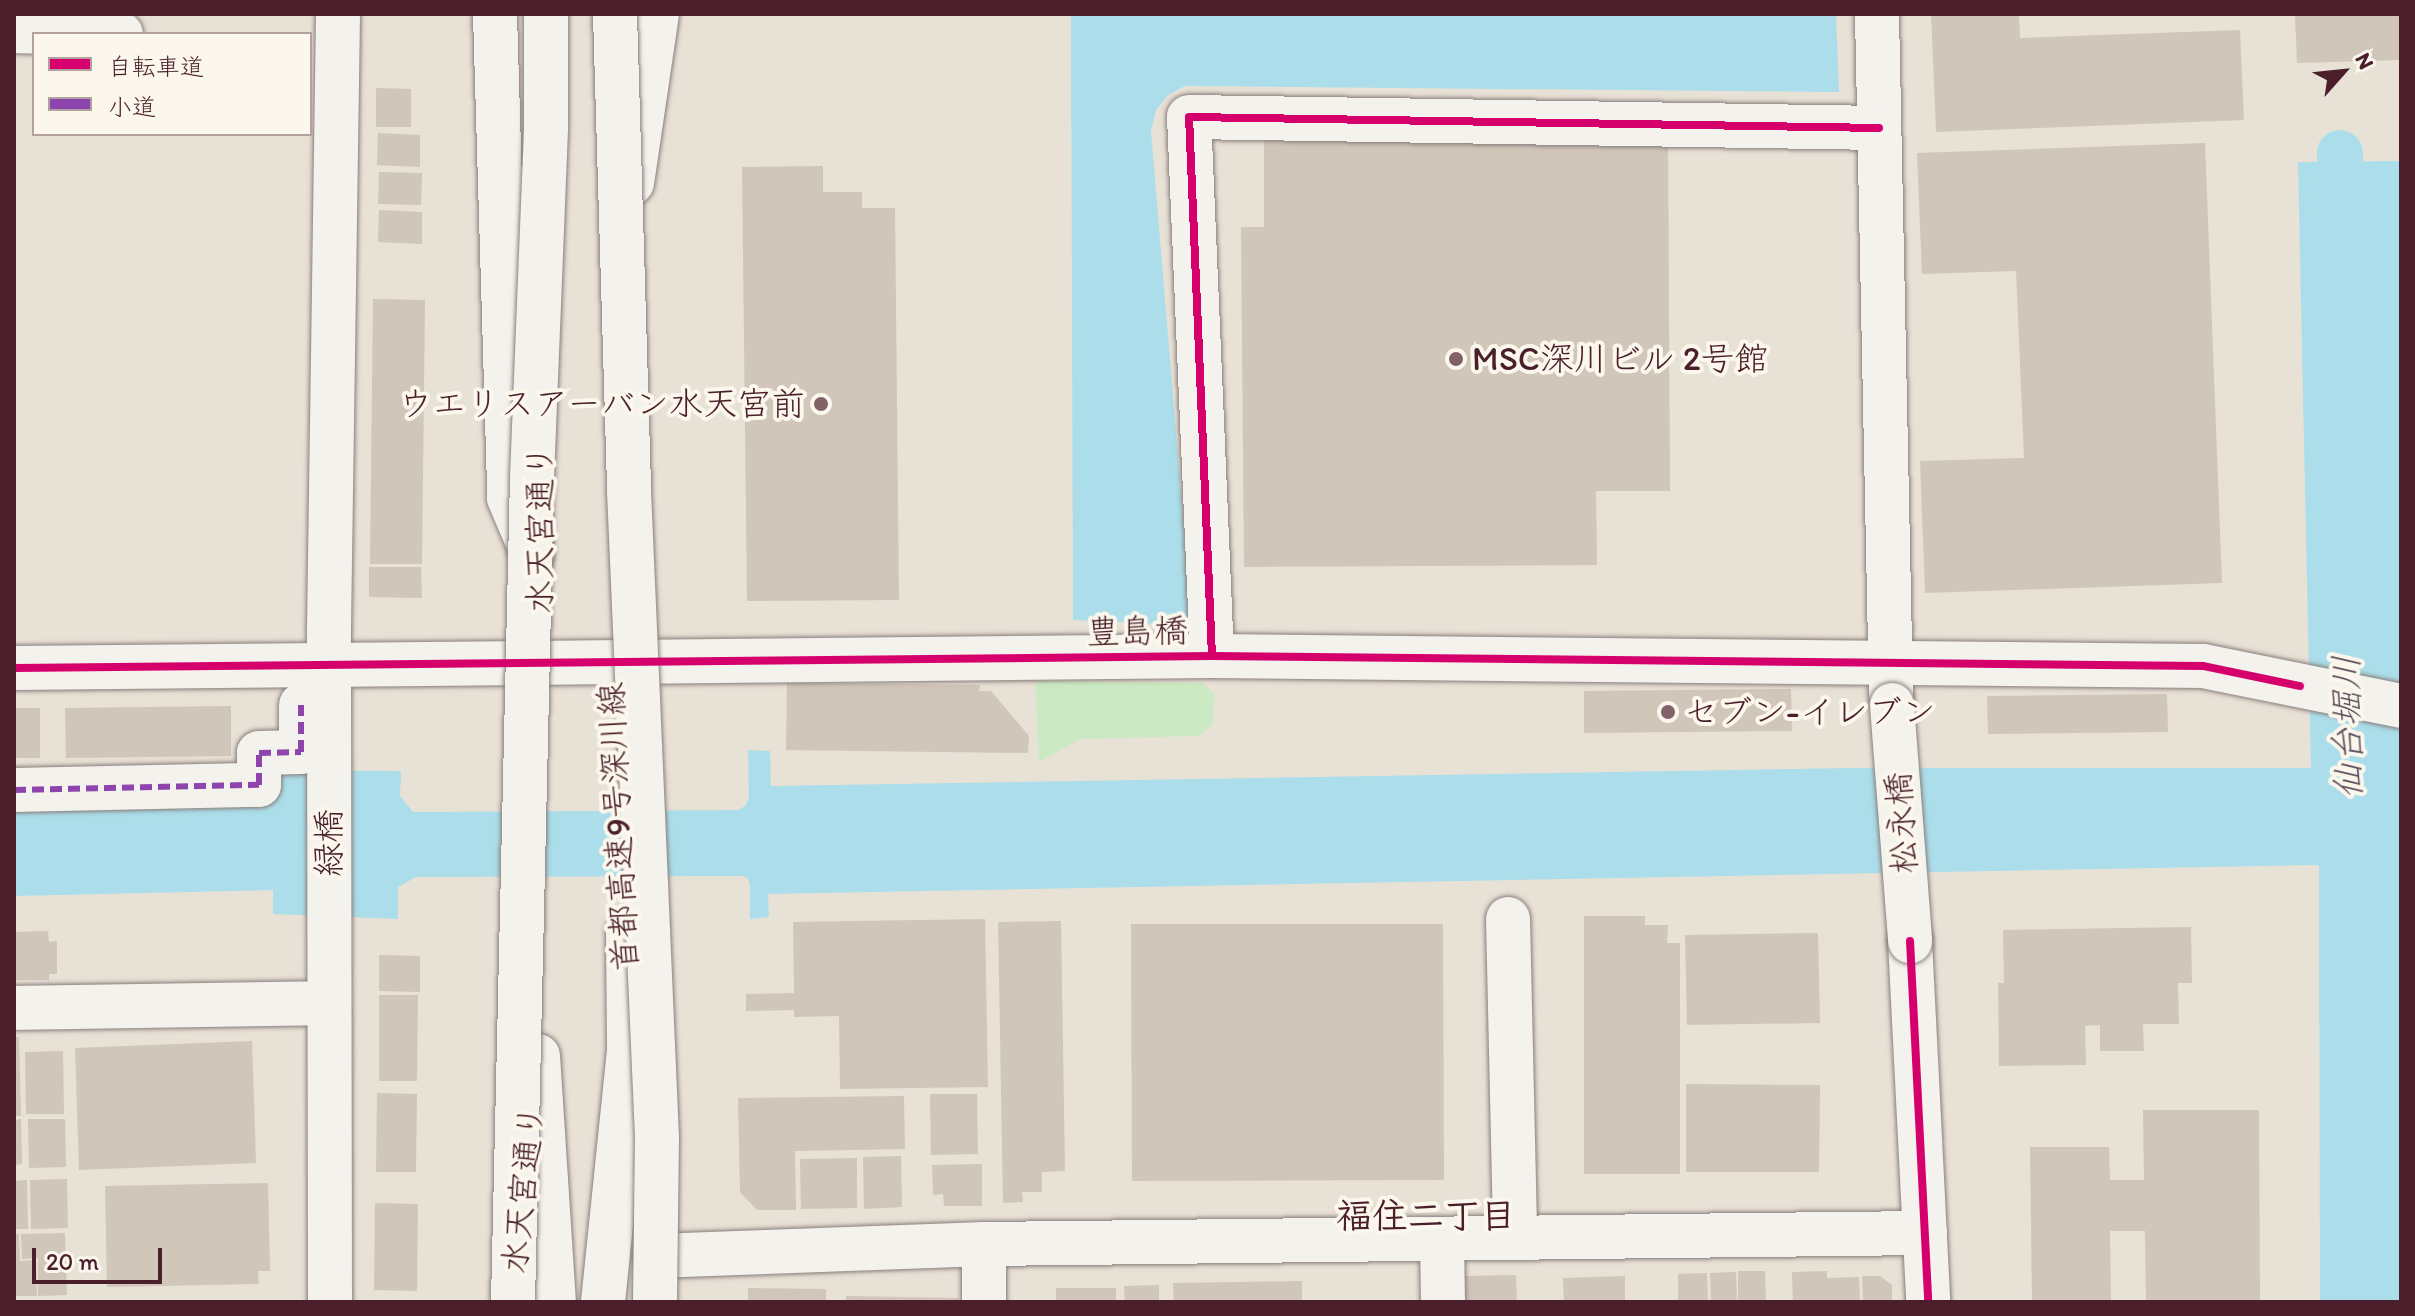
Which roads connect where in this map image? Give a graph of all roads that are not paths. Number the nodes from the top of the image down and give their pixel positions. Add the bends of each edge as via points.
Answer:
1 (495, 14) edge
2 (535, 14) edge
3 (546, 14) edge
4 (615, 14) edge
5 (629, 14) edge
6 (657, 14) edge
7 (1877, 14) edge
8 (14, 31) edge
9 (328, 31) edge
10 (50, 32) edge
11 (1879, 128) junction
12 (632, 183) junction
13 (540, 573) junction
14 (1212, 656) junction
15 (540, 661) junction
16 (627, 661) junction
17 (329, 666) junction
18 (14, 668) edge
19 (1891, 685) junction
20 (301, 705) dead end
21 (2401, 706) edge
22 (14, 790) edge
23 (1508, 919) dead end
24 (329, 1003) junction
25 (14, 1008) edge
26 (629, 1051) junction
27 (538, 1056) junction
28 (1925, 1233) junction
29 (1515, 1237) junction
30 (1442, 1239) junction
31 (984, 1244) junction
32 (657, 1256) junction
33 (330, 1302) edge
34 (512, 1302) edge
35 (554, 1302) edge
36 (603, 1302) edge
37 (656, 1302) edge
38 (984, 1302) edge
39 (1443, 1302) edge
40 (1928, 1302) edge

1 - 13 main road via 509,498
2 - 13 main road, 水天宮通り, bridge
3 - 34 main road, bridge
4 - 37 main road, 首都高速9号深川線, bridge via 657,1137
5 - 12 main road
6 - 12 main road
7 - 11 main road, 松永橋
8 - 10 main road
9 - 17 main road, 緑橋
11 - 14 main road via 1189,117
11 - 19 main road, 松永橋
12 - 16 main road
13 - 15 main road, 水天宮通り
14 - 16 main road, 豊島橋
14 - 19 main road, 豊島橋
15 - 16 main road, 豊島橋
15 - 17 main road, 豊島橋
15 - 27 main road, 水天宮通り
16 - 26 main road
17 - 18 main road, 豊島橋
17 - 24 main road, 緑橋
19 - 21 main road, 豊島橋 via 2203,666
19 - 28 main road, 松永橋, bridge
20 - 22 main road via 301,752 259,753 259,785
23 - 29 main road
24 - 25 main road
24 - 33 main road, 緑橋
26 - 32 main road
26 - 36 main road
27 - 34 main road, 水天宮通り
27 - 35 main road
28 - 29 main road
28 - 40 main road, 松永橋
29 - 30 main road
30 - 31 main road
30 - 39 main road
31 - 32 main road
31 - 38 main road
32 - 37 main road

